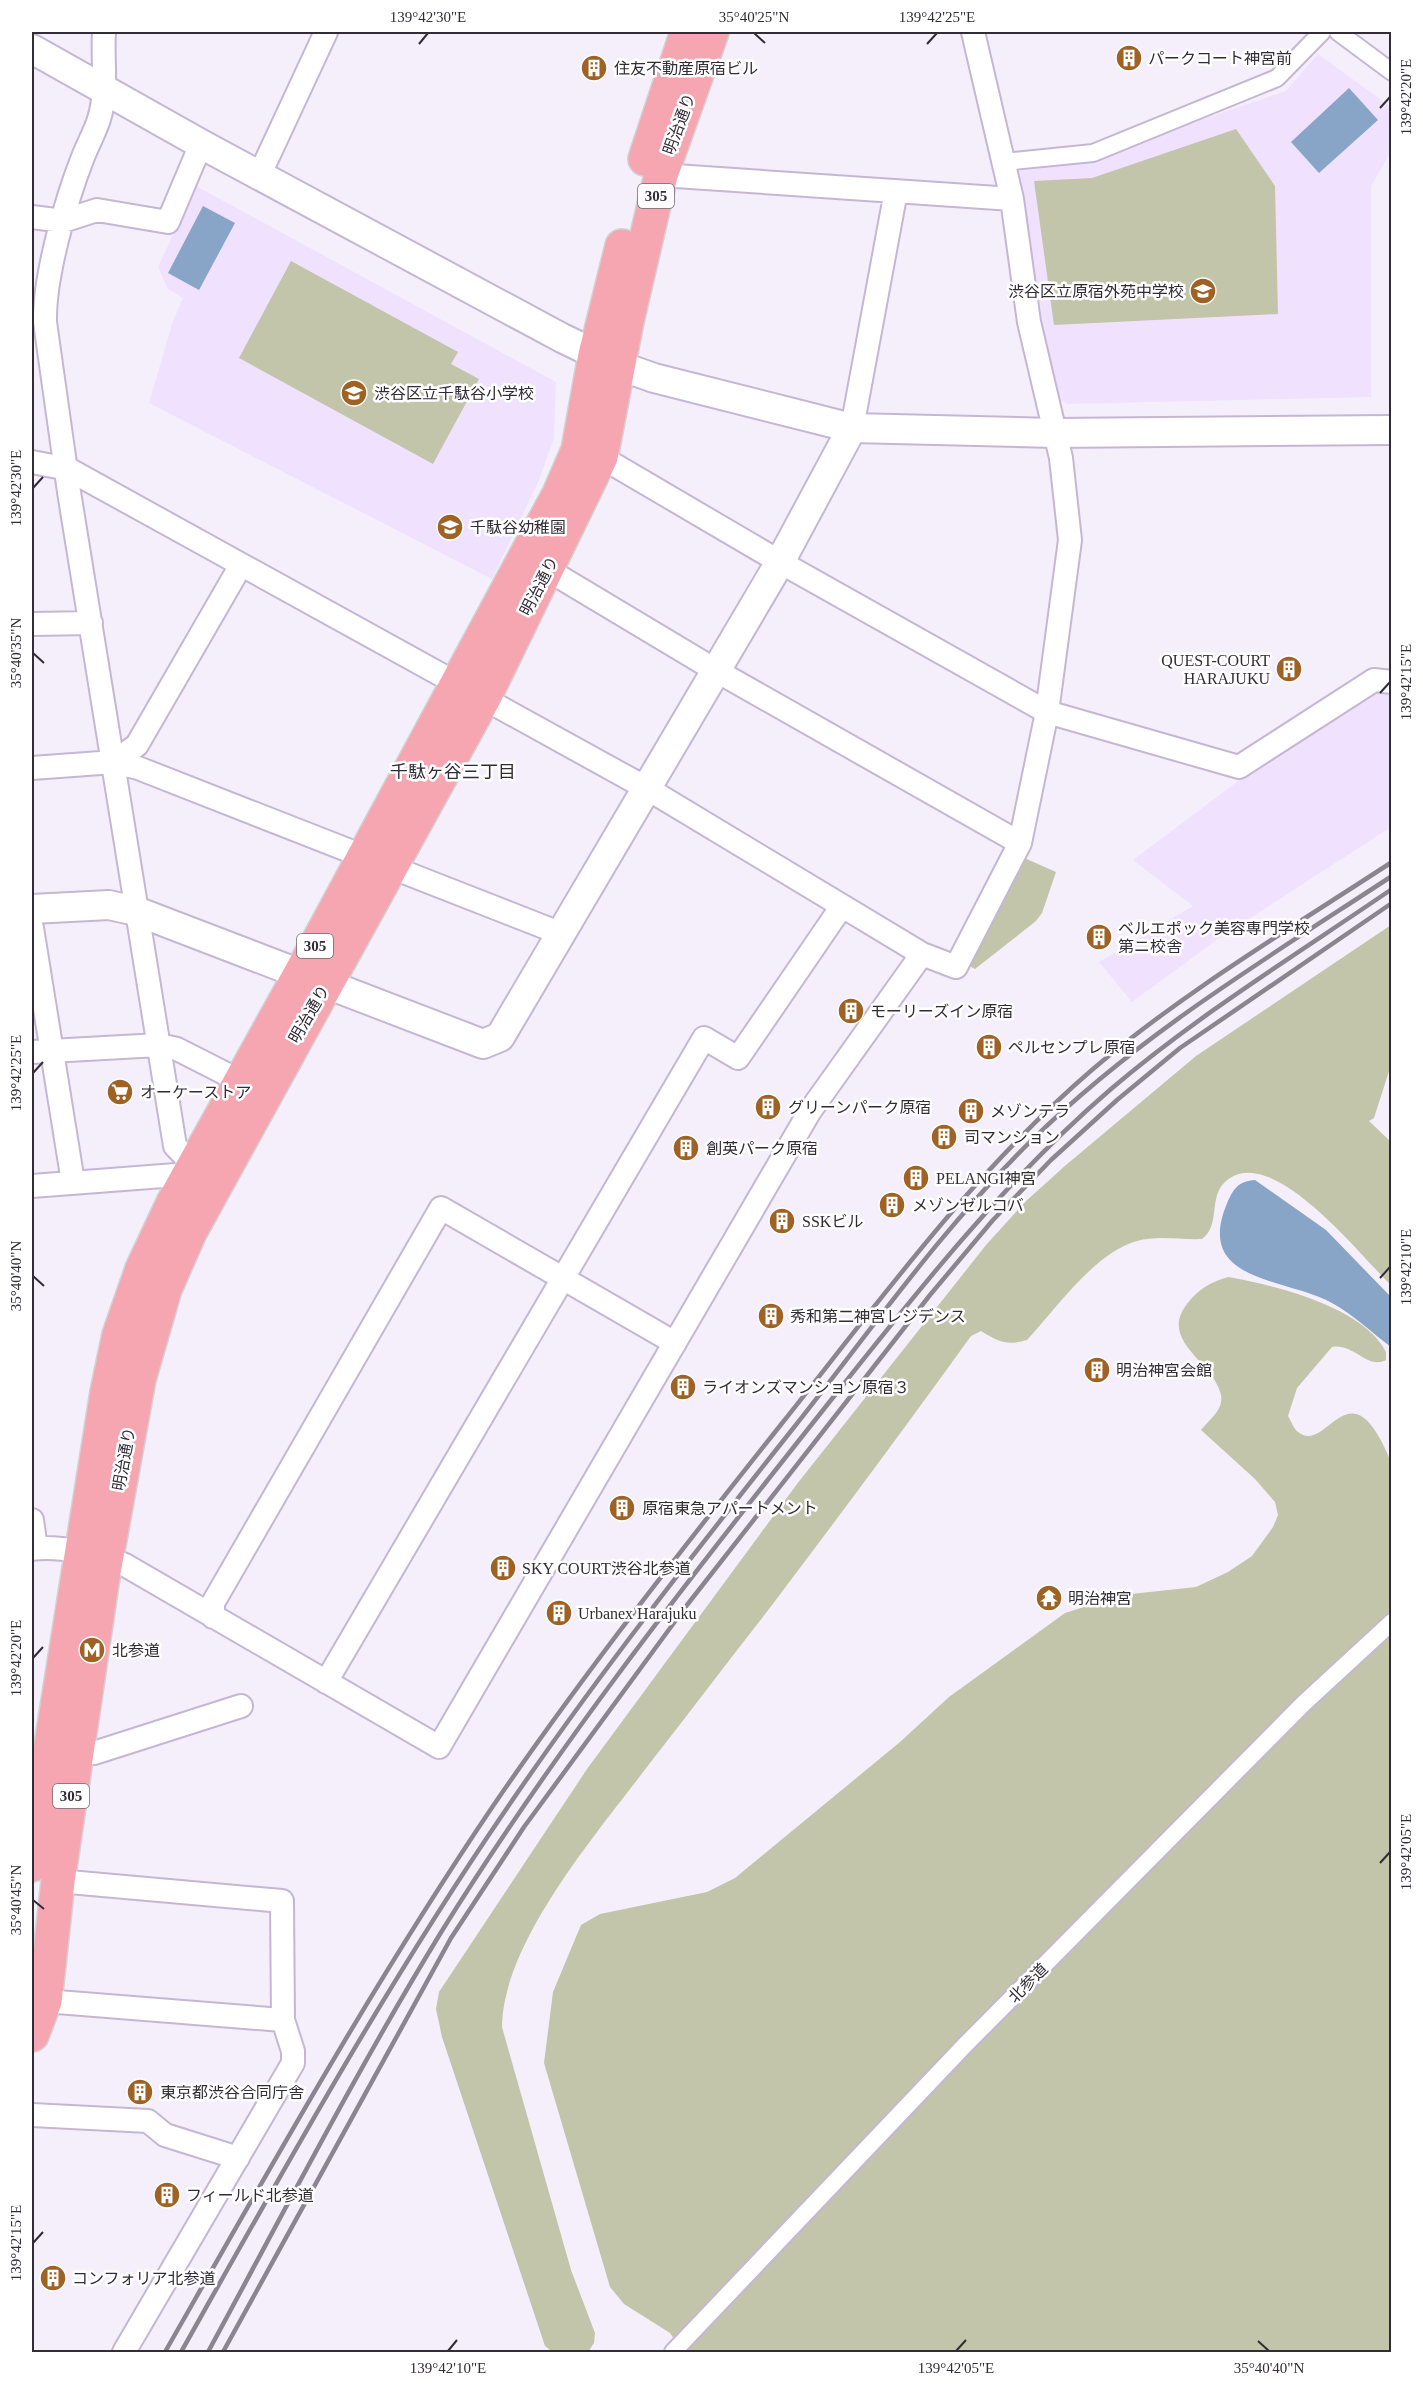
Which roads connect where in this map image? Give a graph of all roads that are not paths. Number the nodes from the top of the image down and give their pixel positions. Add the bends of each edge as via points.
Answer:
1 (104, 32) edge
2 (326, 32) edge
3 (687, 32) edge
4 (712, 32) edge
5 (973, 32) edge
6 (1322, 32) edge
7 (1338, 32) edge
8 (32, 49) edge
9 (1392, 72) edge
10 (104, 89) junction
11 (201, 144) junction
12 (1004, 162) junction
13 (661, 175) junction
14 (259, 176) junction
15 (896, 191) junction
16 (1012, 199) junction
17 (32, 217) edge
18 (63, 221) junction
19 (607, 361) junction
20 (852, 428) junction
21 (1392, 430) edge
22 (1054, 433) junction
23 (601, 457) junction
24 (32, 462) edge
25 (68, 469) junction
26 (780, 562) junction
27 (242, 566) junction
28 (548, 570) junction
29 (91, 622) junction
30 (32, 624) edge
31 (716, 670) junction
32 (1392, 682) edge
33 (471, 690) junction
34 (1047, 712) junction
35 (114, 762) junction
36 (32, 768) edge
37 (648, 789) junction
38 (1020, 843) junction
39 (376, 862) junction
40 (842, 906) junction
41 (32, 909) edge
42 (136, 911) junction
43 (32, 928) edge
44 (562, 934) junction
45 (922, 954) junction
46 (314, 977) junction
47 (159, 1044) junction
48 (42, 1051) edge
49 (240, 1081) junction
50 (191, 1169) junction
51 (73, 1182) junction
52 (32, 1186) edge
53 (563, 1280) junction
54 (675, 1343) junction
55 (32, 1520) edge
56 (34, 1549) edge
57 (95, 1555) junction
58 (213, 1617) junction
59 (1392, 1622) edge
60 (326, 1682) junction
61 (241, 1706) dead end
62 (77, 1753) junction
63 (38, 1864) edge
64 (45, 2001) junction
65 (283, 2020) junction
66 (32, 2035) edge
67 (32, 2115) edge
68 (238, 2158) junction
69 (124, 2352) edge
70 (673, 2352) edge

1 - 10 street
2 - 14 street
3 - 19 main road, 明治通り / 305 via 659,110
4 - 13 main road, 明治通り / 305
5 - 12 street
6 - 12 street via 1277,78 1093,153
7 - 9 street
8 - 10 street
10 - 11 street
10 - 18 street via 100,117 82,157
11 - 14 street
11 - 18 street via 168,222 97,210
12 - 16 street
13 - 15 street
13 - 19 main road, 明治通り / 305 via 627,321
14 - 19 street
15 - 16 street
15 - 20 street
16 - 22 street via 1029,322
17 - 18 street
18 - 25 street via 44,297 50,364
19 - 20 street via 654,378
19 - 23 main road, 明治通り / 305
19 - 33 main road, 明治通り / 305 via 560,494
20 - 22 street
20 - 26 street
21 - 22 street
22 - 34 street via 1070,540
23 - 26 street
23 - 28 main road, 明治通り / 305
24 - 25 street
25 - 27 street
25 - 29 street
26 - 31 street
26 - 34 street
27 - 33 street
27 - 35 street via 137,745
28 - 31 street
28 - 33 main road, 明治通り / 305
29 - 30 street
29 - 35 street
31 - 37 street
31 - 38 street
32 - 34 street via 1374,680 1239,767
33 - 37 street
33 - 39 main road, 明治通り / 305
34 - 38 street
35 - 36 street
35 - 39 street
35 - 42 street
37 - 40 street
37 - 44 street
38 - 45 street via 956,967
39 - 44 street
39 - 46 main road, 明治通り / 305
40 - 45 street
40 - 53 street via 738,1058 704,1038
41 - 42 street via 109,905
42 - 46 street
42 - 47 street
43 - 48 street
44 - 46 street via 501,1037 483,1044
45 - 54 street via 810,1111
46 - 49 main road, 明治通り / 305
46 - 57 main road, 明治通り / 305 via 165,1289 138,1379
47 - 48 street
47 - 49 street via 177,1048
47 - 50 street via 175,1146
48 - 51 street
49 - 50 main road, 明治通り / 305
50 - 51 street
50 - 57 main road, 明治通り / 305 via 141,1269 119,1335 107,1392
51 - 52 street
53 - 54 street
53 - 58 street via 441,1208 213,1604
53 - 60 street
54 - 60 street via 439,1747
55 - 56 street
56 - 57 street
57 - 58 street
57 - 62 main road, 明治通り / 305
57 - 63 main road, 明治通り / 305
58 - 60 street
59 - 70 street, 北参道 via 1303,1704 965,2045
61 - 62 street via 94,1753
62 - 63 main road, 明治通り / 305
63 - 64 main road, 明治通り / 305
63 - 65 street via 282,1901
64 - 65 street
64 - 66 main road, 明治通り / 305
65 - 68 street via 293,2063
67 - 68 street via 148,2121 165,2135
68 - 69 street

